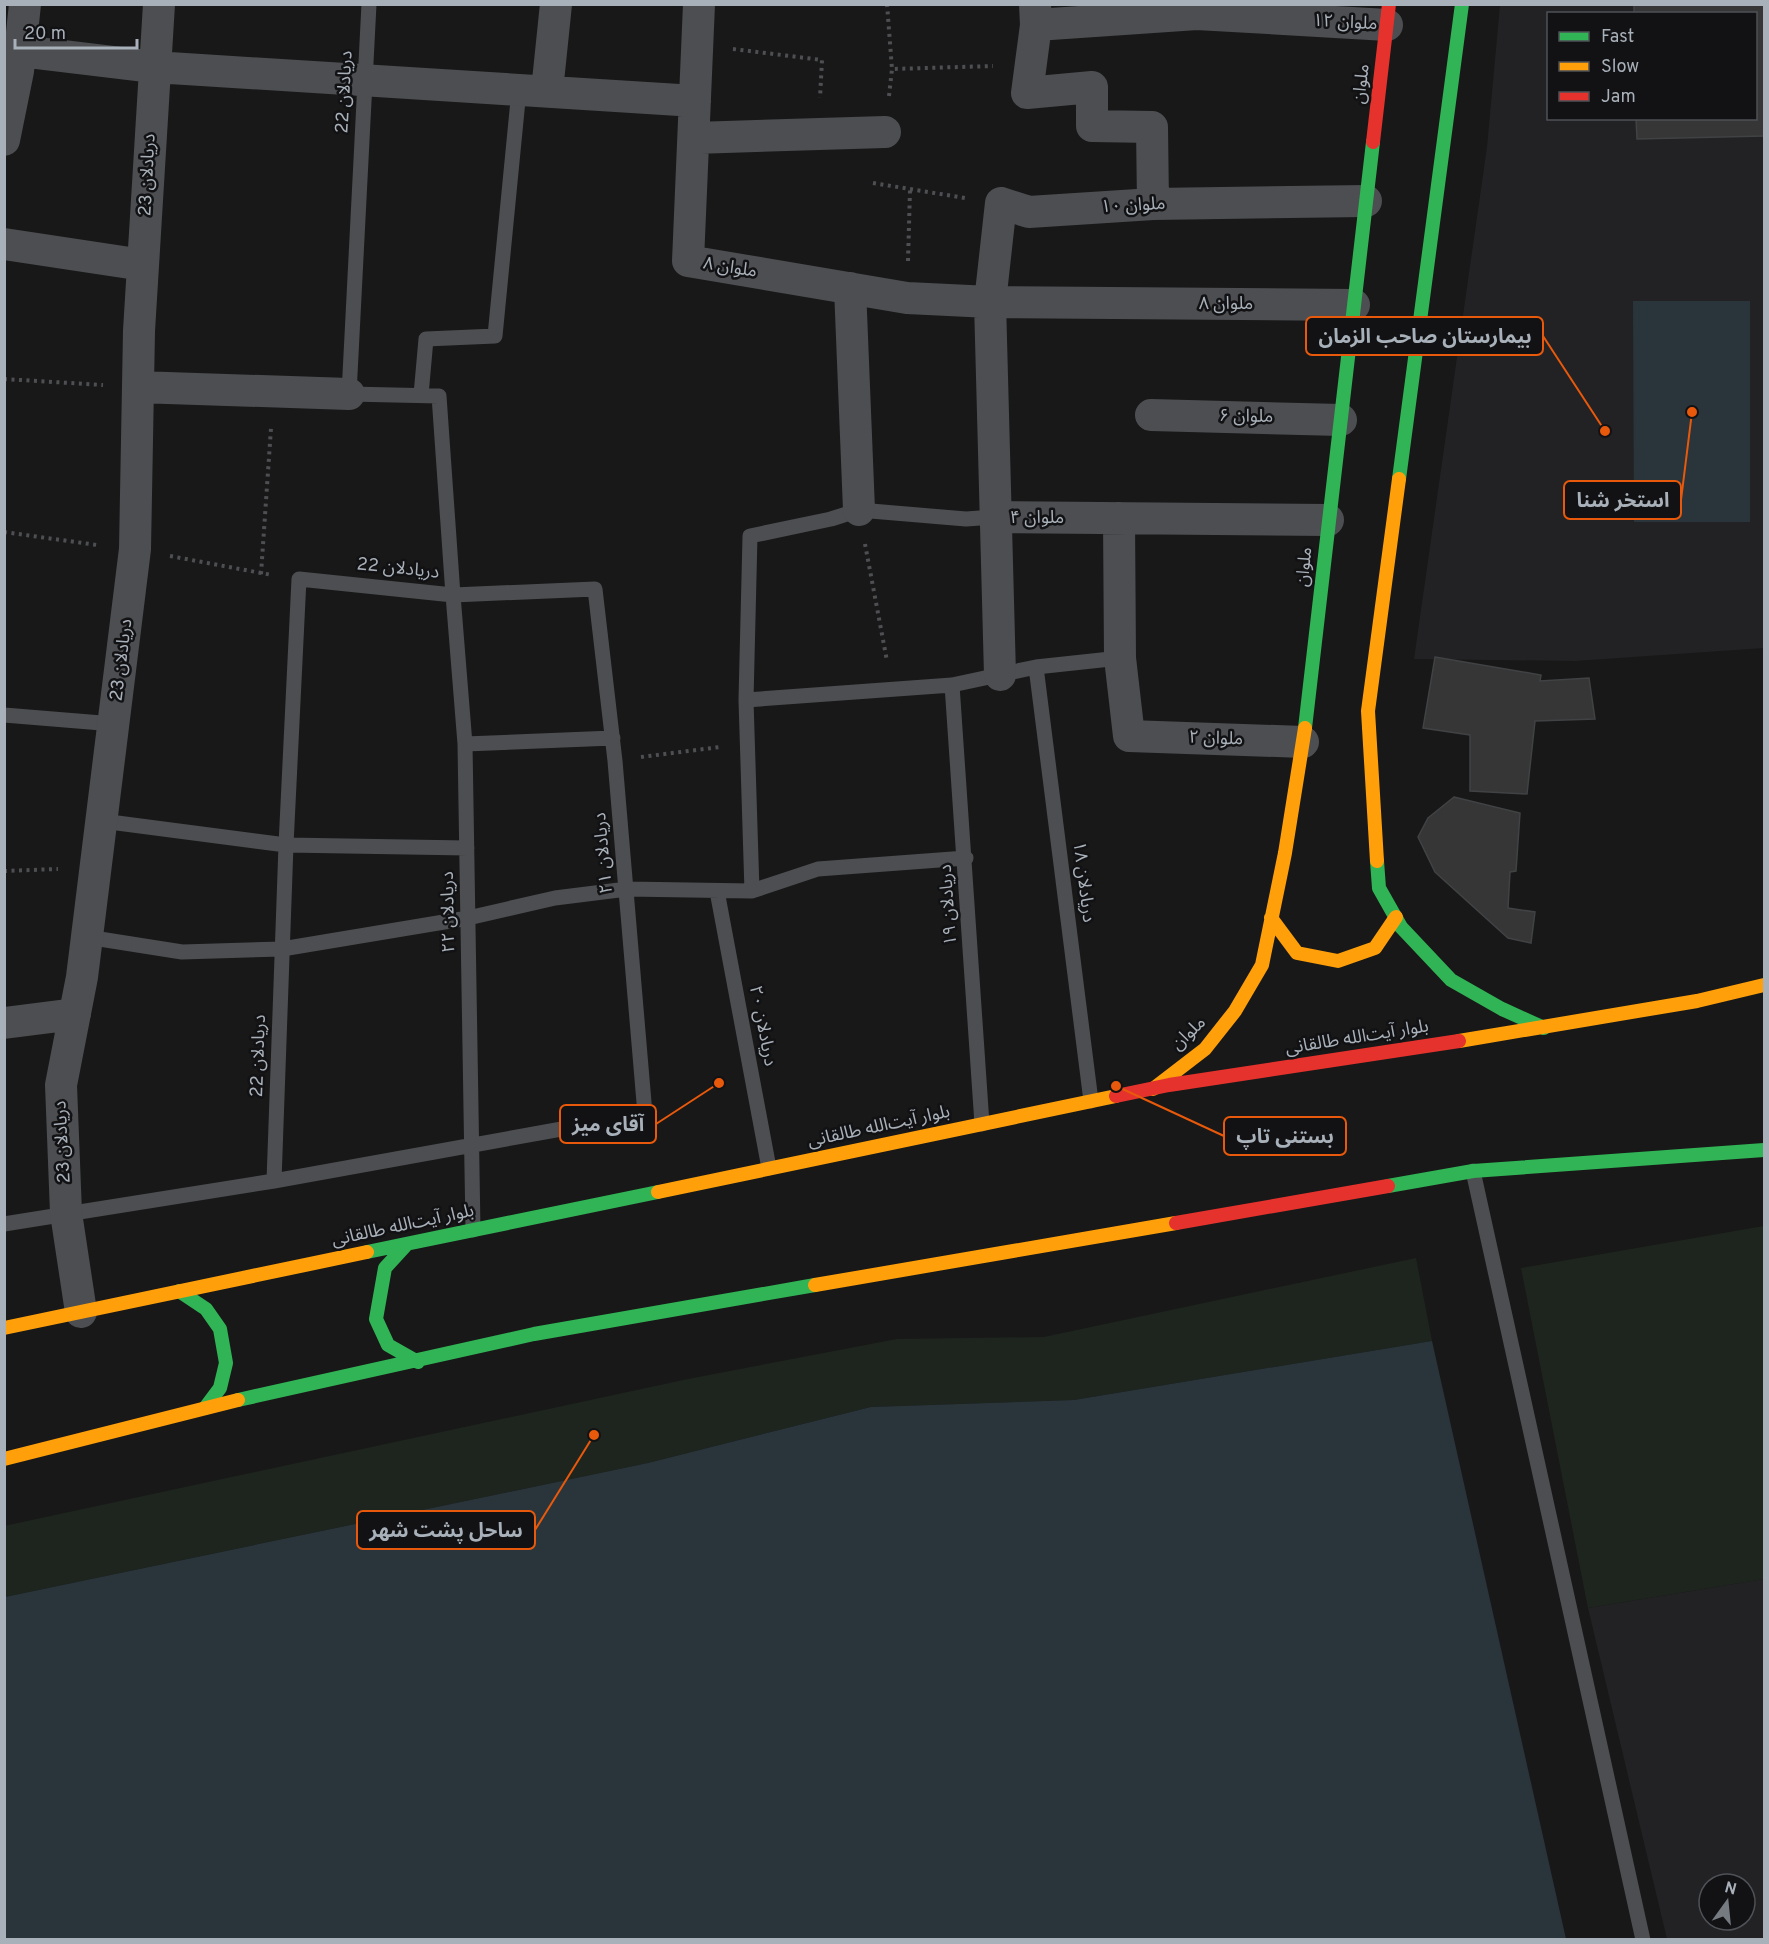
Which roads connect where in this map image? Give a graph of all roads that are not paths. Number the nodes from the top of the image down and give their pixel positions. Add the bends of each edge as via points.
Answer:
1 (25, 4) edge
2 (159, 4) edge
3 (369, 4) edge
4 (556, 4) edge
5 (699, 4) edge
6 (1462, 4) edge
7 (1036, 15) edge
8 (1388, 15) edge
9 (12, 50) edge
10 (154, 67) junction
11 (365, 81) junction
12 (533, 91) junction
13 (695, 100) junction
14 (885, 132) road end
15 (694, 138) junction
16 (4, 140) edge
17 (1366, 201) junction
18 (1153, 204) junction
19 (4, 244) edge
20 (143, 265) junction
21 (850, 288) junction
22 (990, 302) junction
23 (1354, 305) junction
24 (138, 387) junction
25 (349, 393) junction
26 (421, 396) junction
27 (1151, 415) dead end
28 (1341, 420) junction
29 (859, 510) junction
30 (994, 518) junction
31 (1119, 518) junction
32 (1328, 520) junction
33 (453, 595) junction
34 (1120, 658) junction
35 (1036, 667) junction
36 (1000, 675) junction
37 (952, 685) junction
38 (746, 700) junction
39 (4, 715) edge
40 (114, 724) junction
41 (613, 738) junction
42 (1303, 742) junction
43 (465, 744) junction
44 (102, 821) junction
45 (286, 845) junction
46 (467, 848) junction
47 (966, 858) junction
48 (627, 889) junction
49 (717, 891) junction
50 (752, 891) junction
51 (1396, 917) junction
52 (468, 918) junction
53 (1271, 918) junction
54 (87, 937) junction
55 (282, 949) junction
56 (1764, 985) edge
57 (75, 1014) junction
58 (4, 1023) edge
59 (1544, 1028) junction
60 (1153, 1089) junction
61 (1091, 1101) junction
62 (982, 1124) junction
63 (472, 1145) junction
64 (1764, 1150) edge
65 (769, 1168) junction
66 (1473, 1171) junction
67 (274, 1181) junction
68 (66, 1213) junction
69 (4, 1224) edge
70 (473, 1230) junction
71 (407, 1244) junction
72 (179, 1291) junction
73 (81, 1312) junction
74 (4, 1328) edge
75 (418, 1362) junction
76 (205, 1408) junction
77 (4, 1459) edge
78 (1643, 1940) edge

1 - 9 street
2 - 10 street, دریادلان 23
3 - 11 lane, دریادلان 22
4 - 12 street
5 - 13 street, ملوان ۸
6 - 51 main road via 1368,711 1379,888
7 - 8 street, ملوان ۱۲
7 - 18 street via 1027,93 1092,87 1092,126 1152,126
8 - 17 main road, ملوان
9 - 10 street
9 - 16 street
10 - 11 street
10 - 20 street, دریادلان 23
11 - 12 street
11 - 25 lane, دریادلان 22
12 - 13 street
12 - 26 lane via 495,336 426,339
13 - 15 street, ملوان ۸
14 - 15 street
15 - 21 street, ملوان ۸ via 688,261
17 - 18 street, ملوان ۱۰
17 - 23 main road, ملوان
18 - 22 street, ملوان ۱۰ via 1029,212 1001,203
19 - 20 street
20 - 24 street, دریادلان 23
21 - 22 street, ملوان ۸ via 907,298
21 - 29 street
22 - 23 street, ملوان ۸
22 - 30 street
23 - 28 main road, ملوان
24 - 25 street
24 - 40 street, دریادلان 23 via 135,549
25 - 26 lane
26 - 33 lane, دریادلان 22 via 439,396
27 - 28 street, ملوان ۶
28 - 32 main road, ملوان
29 - 30 lane, ملوان ۴
29 - 38 lane, ملوان ۴ via 750,536
30 - 31 street, ملوان ۴
30 - 36 street
31 - 32 street, ملوان ۴
31 - 34 street
32 - 42 main road, ملوان
33 - 41 lane, دریادلان ۲۱ via 595,589
33 - 43 lane, دریادلان ۲۲
33 - 45 lane, دریادلان 22 via 299,579
34 - 35 lane
34 - 42 street, ملوان ۲ via 1129,736
35 - 36 lane
35 - 61 lane, دریادلان ۱۸
36 - 37 lane
37 - 38 lane
37 - 47 lane, دریادلان ۱۹
38 - 50 lane
39 - 40 lane
40 - 44 street, دریادلان 23
41 - 43 lane
41 - 48 lane, دریادلان ۲۱
42 - 53 main road, ملوان
43 - 46 lane, دریادلان ۲۲
44 - 45 lane
44 - 54 street, دریادلان 23
45 - 46 lane
45 - 55 lane, دریادلان 22
46 - 52 lane, دریادلان ۲۲
47 - 50 lane via 818,869
47 - 62 lane, دریادلان ۱۹
48 - 49 lane
48 - 52 lane via 555,898
48 - 63 lane, دریادلان ۲۱ via 645,1114
49 - 50 lane
49 - 65 lane, دریادلان ۲۰
51 - 53 main road via 1375,948 1338,961 1297,953
51 - 59 main road via 1451,980 1502,1010
52 - 55 lane
52 - 63 lane, دریادلان ۲۲
53 - 60 main road, ملوان via 1262,965 1235,1011 1205,1049
54 - 55 lane via 182,951
54 - 57 street, دریادلان 23
55 - 67 lane, دریادلان 22
56 - 59 main road, بلوار آیت‌الله طالقانی
57 - 58 street
57 - 68 street, دریادلان 23 via 61,1085
59 - 60 main road, بلوار آیت‌الله طالقانی
60 - 61 main road, بلوار آیت‌الله طالقانی
61 - 62 main road, بلوار آیت‌الله طالقانی
62 - 65 main road, بلوار آیت‌الله طالقانی
63 - 67 lane
63 - 70 lane, دریادلان ۲۲
64 - 66 main road
65 - 70 main road, بلوار آیت‌الله طالقانی
66 - 75 main road via 534,1334
66 - 78 lane
67 - 68 lane
68 - 69 lane
68 - 73 street, دریادلان 23
70 - 71 main road, بلوار آیت‌الله طالقانی
71 - 72 main road, بلوار آیت‌الله طالقانی
71 - 75 main road via 384,1268 376,1319 388,1345
72 - 73 main road, بلوار آیت‌الله طالقانی
72 - 76 main road via 206,1309 220,1329 226,1363 220,1388
73 - 74 main road, بلوار آیت‌الله طالقانی
75 - 76 main road
76 - 77 main road

